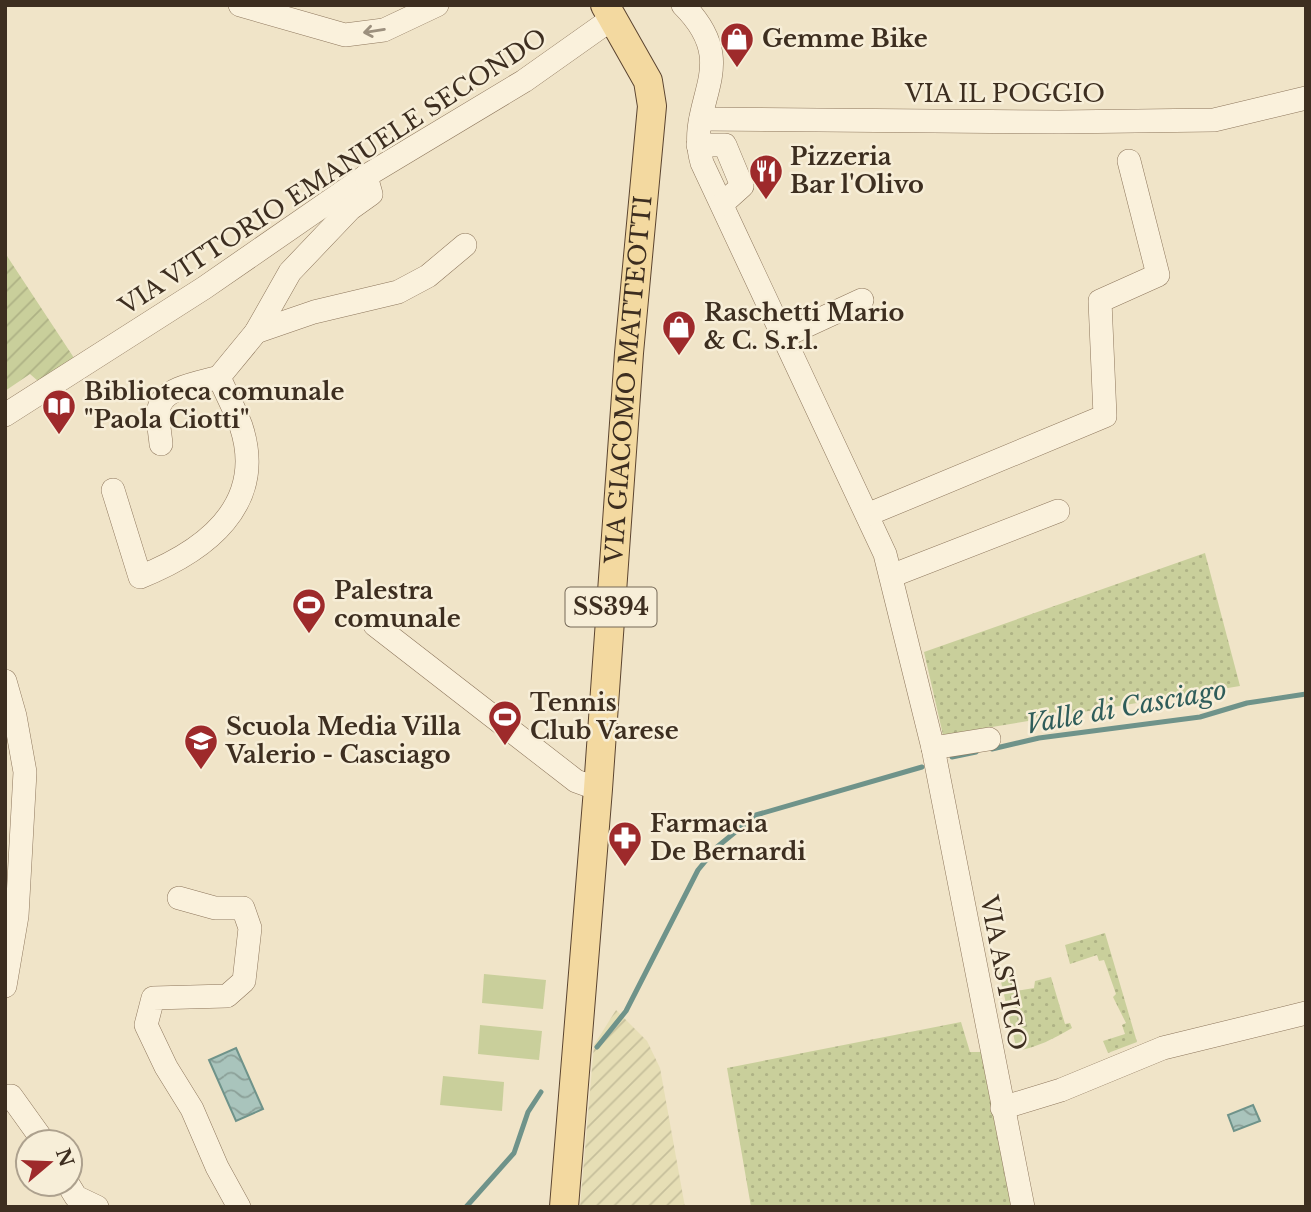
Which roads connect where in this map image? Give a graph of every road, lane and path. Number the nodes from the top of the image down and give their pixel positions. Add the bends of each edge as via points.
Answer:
1 (240, 5) edge
2 (437, 5) edge
3 (692, 7) edge
4 (609, 12) edge
5 (1306, 98) edge
6 (701, 119) junction
7 (1129, 161) dead end
8 (366, 176) junction
9 (465, 245) dead end
10 (862, 300) dead end
11 (256, 332) junction
12 (784, 336) junction
13 (219, 377) junction
14 (5, 415) edge
15 (161, 443) dead end
16 (113, 490) dead end
17 (1058, 511) dead end
18 (869, 514) junction
19 (891, 576) junction
20 (375, 625) dead end
21 (5, 681) edge
22 (989, 739) dead end
23 (933, 748) junction
24 (598, 789) junction
25 (179, 898) dead end
26 (5, 986) edge
27 (1306, 1013) edge
28 (5, 1096) edge
29 (1002, 1108) junction
30 (34, 1128) edge
31 (78, 1198) edge
32 (97, 1207) edge
33 (239, 1207) edge
34 (564, 1207) edge
35 (1023, 1207) edge

2 -> 1 street via 384,30 345,35
3 - 6 street via 705,32 712,61 712,81
4 - 8 street, VIA VITTORIO EMANUELE SECONDO via 524,80
4 - 24 main road, VIA GIACOMO MATTEOTTI / SS394 via 648,81 652,106
5 - 6 street, VIA IL POGGIO via 1214,120
6 - 12 street, VIA ASTICO via 698,145 726,145 742,186 722,204
7 - 18 street via 1158,275 1100,301 1105,416
8 - 11 street via 371,194 350,209 290,272
8 - 14 street, VIA VITTORIO EMANUELE SECONDO via 204,288
9 - 11 street via 428,276 398,292 314,312
10 - 12 street
11 - 13 street
12 - 18 street, VIA ASTICO
13 - 15 street via 163,399 159,406
13 - 16 street via 242,428 247,470 238,506 220,528 172,564 140,577
17 - 19 street
18 - 19 street, VIA ASTICO
19 - 23 street, VIA ASTICO
20 - 24 street via 576,781
21 - 26 street via 25,772 17,916
22 - 23 street
23 - 29 street, VIA ASTICO
24 - 34 main road, VIA GIACOMO MATTEOTTI / SS394
25 - 33 street via 215,908 243,908 250,928 244,981 227,996 153,998 146,1025
27 - 29 street via 1163,1048 1035,1100
28 - 30 street via 11,1096
29 - 35 street, VIA ASTICO
31 - 32 street

